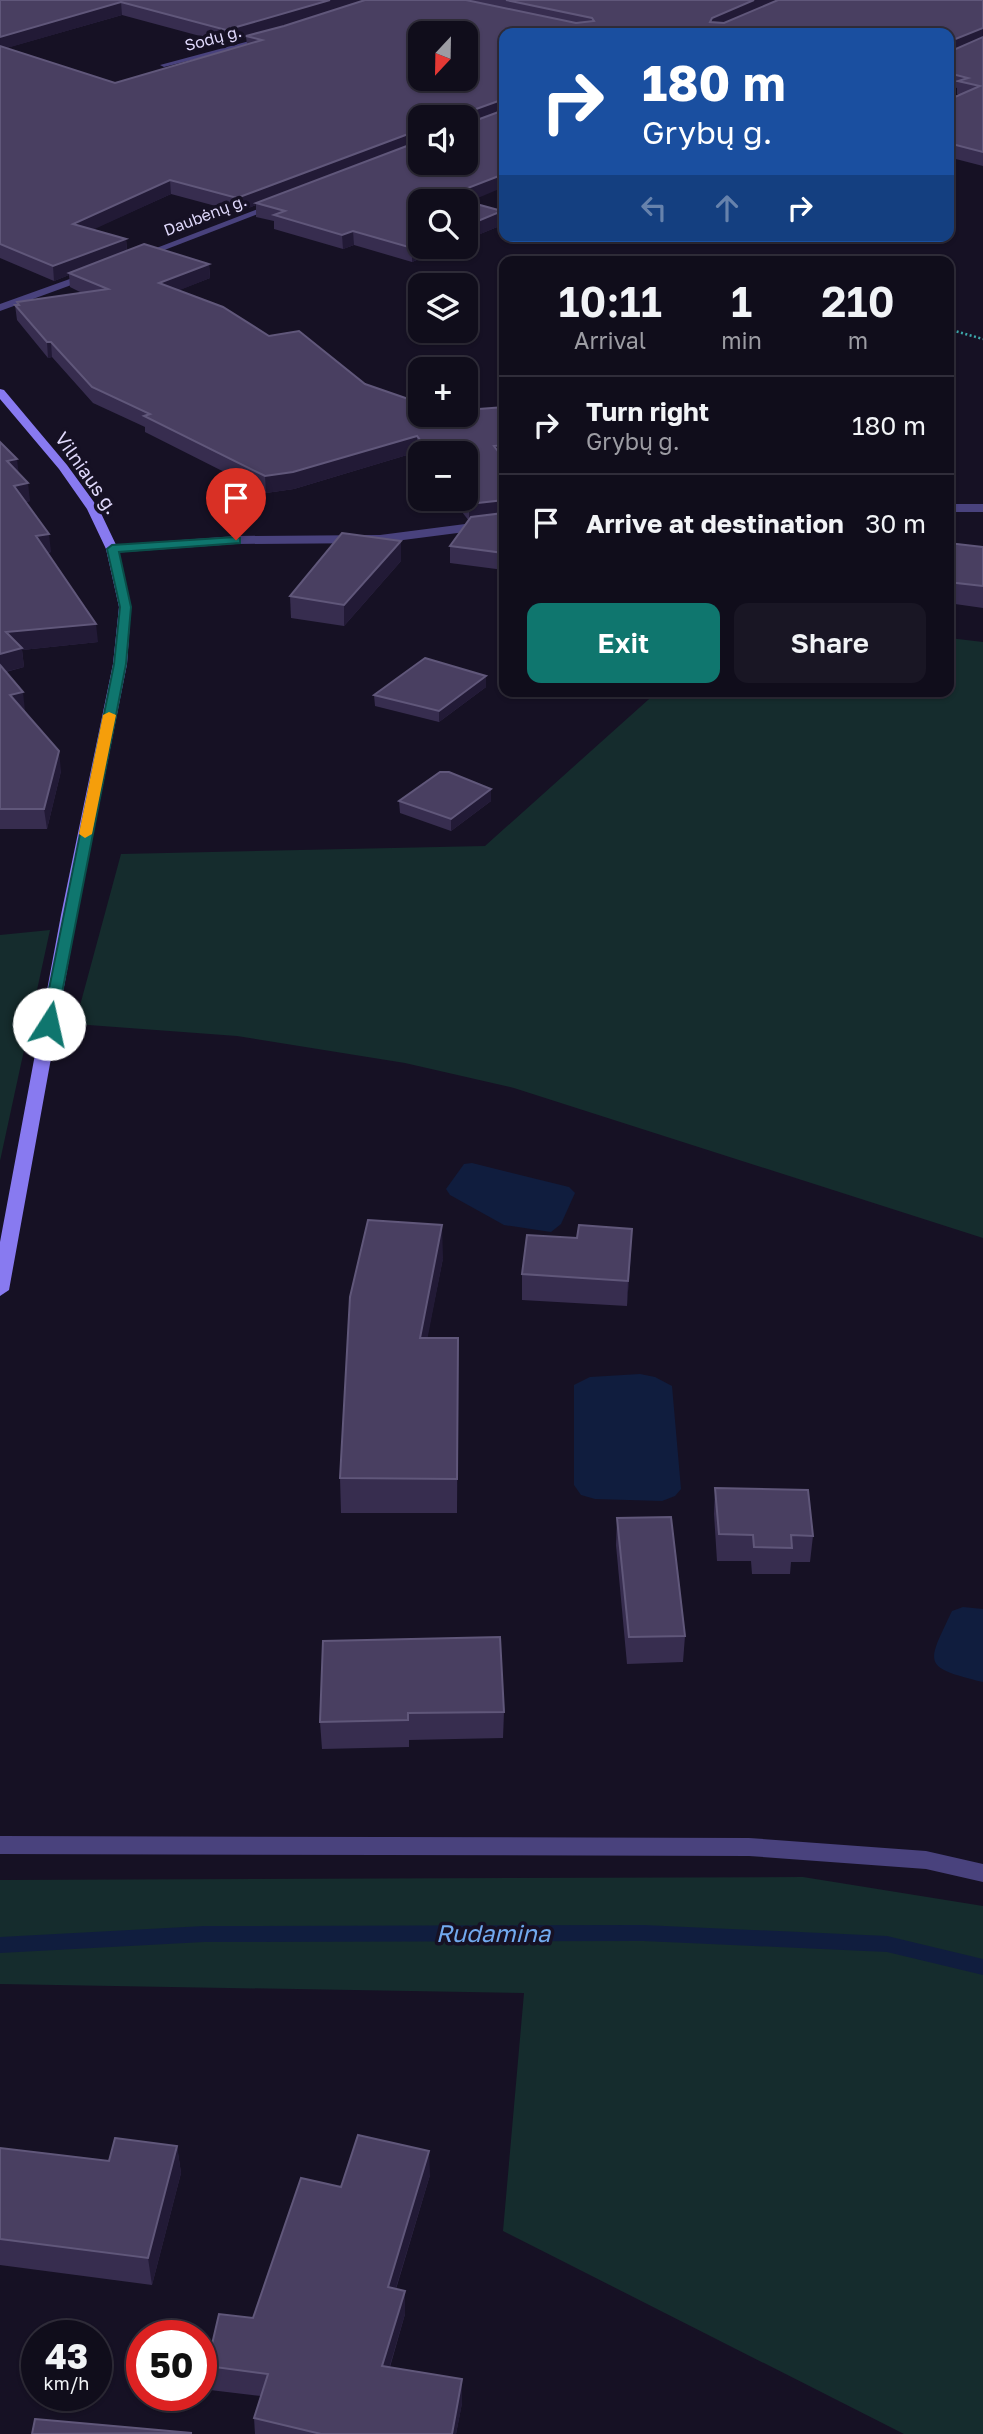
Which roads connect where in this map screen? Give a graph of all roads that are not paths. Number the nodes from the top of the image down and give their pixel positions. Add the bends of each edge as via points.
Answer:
1 (281, 34) edge
2 (164, 65) dead end
3 (292, 199) edge
4 (127, 261) edge
5 (102, 270) edge
6 (0, 308) edge
7 (0, 392) edge
8 (954, 508) edge
9 (983, 508) edge
10 (499, 524) edge
11 (112, 549) junction
12 (0, 1290) edge
13 (0, 1845) edge
14 (983, 1873) edge

1 - 2 street, Sodų g.
3 - 4 street, Daubėnų g.
5 - 6 street
7 - 11 main road, Vilniaus g. via 86,499
8 - 9 street
10 - 11 street via 380,540 236,540
11 - 12 main road, Vilniaus g. via 125,607 120,664
13 - 14 street via 749,1847 926,1860

